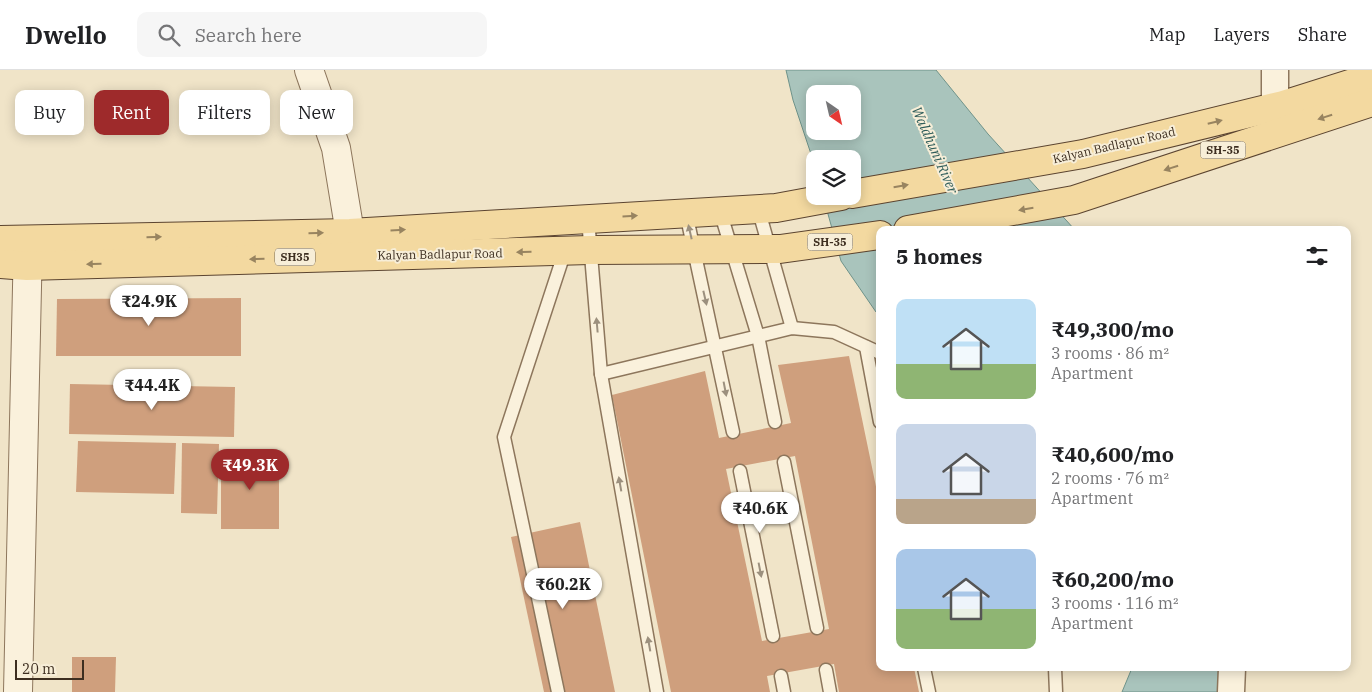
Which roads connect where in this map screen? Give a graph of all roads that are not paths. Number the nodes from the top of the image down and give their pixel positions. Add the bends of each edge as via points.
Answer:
1 (309, 70) edge
2 (1275, 70) edge
3 (1372, 78) edge
4 (1372, 102) edge
5 (1275, 120) junction
6 (861, 192) edge
7 (806, 202) edge
8 (767, 208) junction
9 (720, 211) junction
10 (686, 213) junction
11 (588, 218) junction
12 (930, 226) edge
13 (876, 236) edge
14 (0, 240) edge
15 (350, 244) junction
16 (732, 249) junction
17 (775, 249) junction
18 (695, 250) junction
19 (578, 251) junction
20 (27, 253) junction
21 (0, 264) edge
22 (792, 328) junction
23 (758, 336) junction
24 (716, 347) junction
25 (866, 347) junction
26 (876, 352) edge
27 (601, 374) junction
28 (876, 401) edge
29 (775, 422) dead end
30 (733, 432) dead end
31 (784, 462) dead end
32 (740, 471) dead end
33 (817, 628) dead end
34 (773, 636) dead end
35 (826, 670) dead end
36 (925, 671) edge
37 (1055, 671) edge
38 (1232, 671) edge
39 (781, 676) dead end
40 (18, 692) edge
41 (558, 692) edge
42 (657, 692) edge
43 (784, 692) edge
44 (830, 692) edge
45 (929, 692) edge
46 (1056, 692) edge
47 (1231, 692) edge

1 - 15 street via 336,148
2 - 5 street
3 - 5 main road, Kalyan Badlapur Road / SH-35
4 -> 5 main road, Kalyan Badlapur Road / SH-35
6 -> 5 main road, Kalyan Badlapur Road / SH-35
5 -> 12 main road, Kalyan Badlapur Road / SH-35 via 1074,200
7 - 8 main road, Kalyan Badlapur Road
8 - 9 main road, Kalyan Badlapur Road / SH35
8 - 17 lane
9 - 10 main road, Kalyan Badlapur Road / SH35
9 - 16 lane
11 -> 10 main road, Kalyan Badlapur Road / SH35
18 -> 10 lane
15 -> 11 main road, Kalyan Badlapur Road / SH35
11 - 19 lane
13 - 17 main road, Kalyan Badlapur Road / SH-35
14 - 20 main road, Kalyan Badlapur Road / SH35
19 -> 15 main road, Kalyan Badlapur Road / SH35
15 - 20 main road, Kalyan Badlapur Road / SH35
16 - 17 main road, Kalyan Badlapur Road / SH35
16 - 18 main road, Kalyan Badlapur Road / SH35
16 - 23 lane
17 - 22 lane
18 - 19 main road, Kalyan Badlapur Road / SH35
18 -> 24 lane
27 -> 19 lane
19 - 41 lane via 504,437
20 - 21 main road, Kalyan Badlapur Road / SH35
20 - 40 street
22 - 23 lane
22 - 25 lane via 834,332
23 - 24 lane
23 - 29 lane
24 - 27 lane
24 -> 30 lane
25 - 26 lane
25 - 28 lane
42 -> 27 lane
31 - 33 lane
32 -> 34 lane
35 - 44 lane
36 - 45 lane
37 - 46 lane
38 - 47 street
39 - 43 lane

